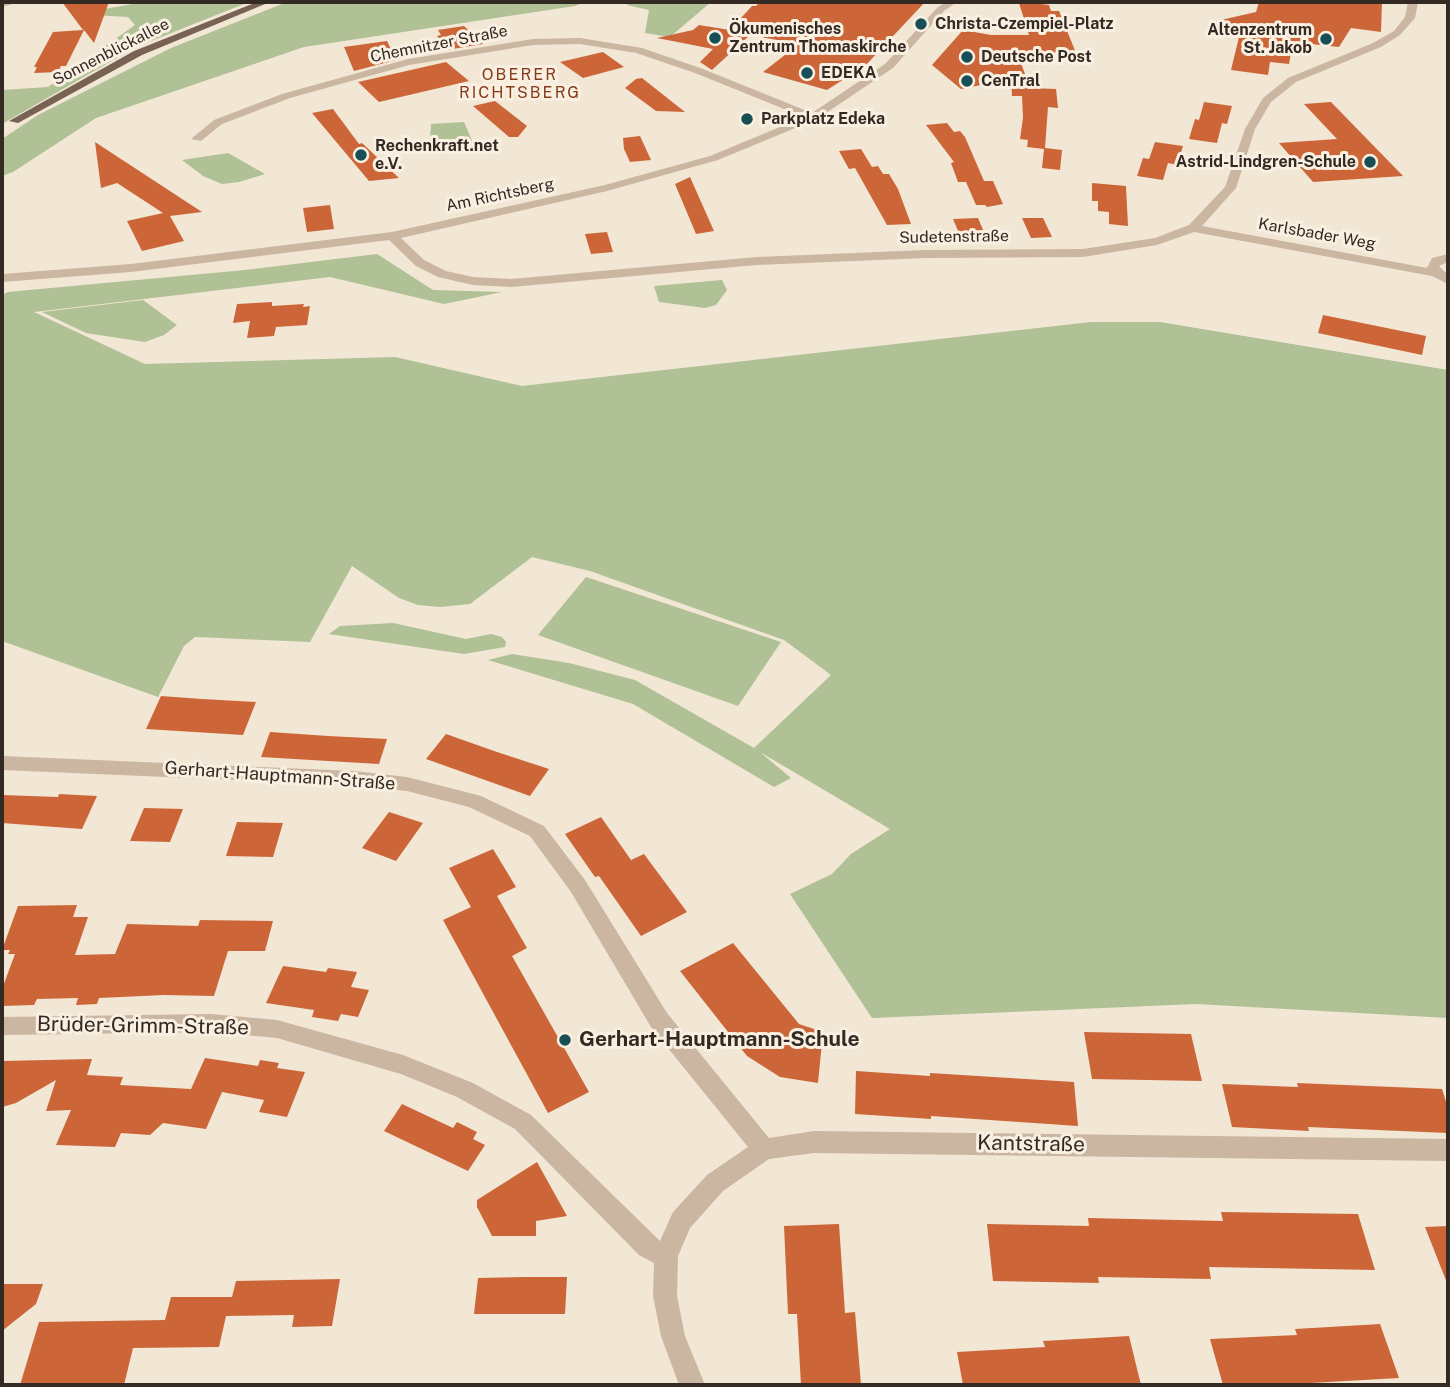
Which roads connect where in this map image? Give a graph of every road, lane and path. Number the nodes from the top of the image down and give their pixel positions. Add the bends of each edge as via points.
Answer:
1 (14, 2) edge
2 (265, 2) edge
3 (952, 2) edge
4 (1413, 2) edge
5 (2, 4) edge
6 (813, 117) junction
7 (14, 121) dead end
8 (197, 139) dead end
9 (1193, 228) junction
10 (392, 236) junction
11 (1448, 258) edge
12 (1436, 273) junction
13 (2, 278) edge
14 (1448, 280) edge
15 (2, 763) edge
16 (2, 1026) edge
17 (764, 1149) junction
18 (1448, 1150) edge
19 (666, 1256) junction
20 (692, 1385) edge

1 - 5 street
2 - 7 main road, Sonnenblickallee via 138,53
3 - 6 street, Am Richtsberg via 889,66
4 - 9 street, Sudetenstraße via 1410,18 1397,33 1303,74 1267,100 1250,129 1230,188
6 - 8 street, Chemnitzer Straße via 638,50 580,41 533,42 408,62 286,96 218,122
6 - 10 street, Am Richtsberg via 740,149 620,185
9 - 10 street, Sudetenstraße via 1157,241 1083,253 771,261 511,283 442,274 420,263
9 - 12 street, Karlsbader Weg
10 - 13 street, Am Richtsberg via 131,268
11 - 12 street via 1436,261
12 - 14 street, Karlsbader Weg
15 - 17 street, Gerhart-Hauptmann-Straße via 407,784 474,801 537,831 579,886 659,1020
16 - 19 street, Brüder-Grimm-Straße via 211,1023 277,1029 402,1065 465,1090 523,1122 647,1247
17 - 18 street, Kantstraße via 814,1142
17 - 19 street, Kantstraße via 715,1183 681,1220
19 - 20 street via 665,1296 673,1336

